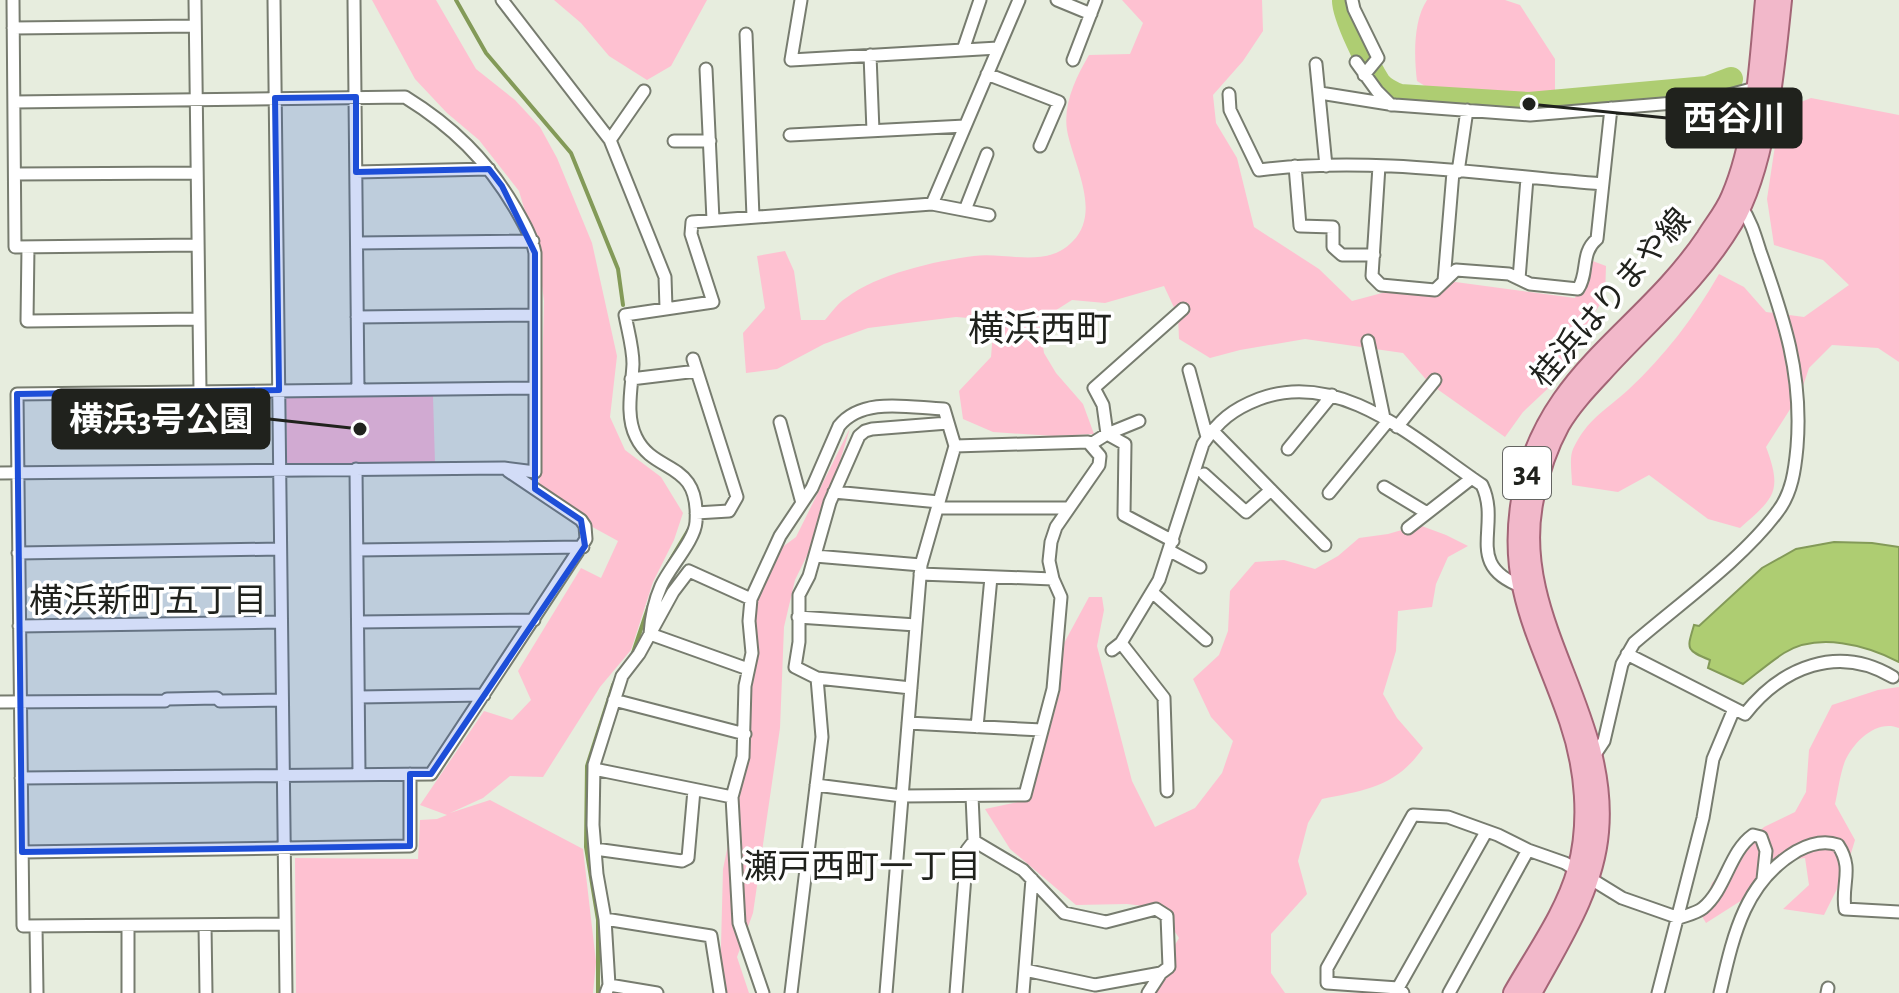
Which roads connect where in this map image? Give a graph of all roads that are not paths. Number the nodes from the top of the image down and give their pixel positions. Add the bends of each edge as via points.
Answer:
1 (13, 0) edge
2 (195, 0) edge
3 (274, 0) edge
4 (354, 0) edge
5 (502, 0) edge
6 (801, 0) edge
7 (980, 0) edge
8 (1019, 0) edge
9 (1057, 0) edge
10 (1096, 0) edge
11 (1352, 0) edge
12 (1765, 0) edge
13 (1782, 0) edge
14 (1091, 14) junction
15 (195, 26) junction
16 (13, 28) junction
17 (746, 34) dead end
18 (998, 48) junction
19 (963, 50) junction
20 (870, 55) junction
21 (1073, 60) dead end
22 (1356, 62) dead end
23 (1316, 64) dead end
24 (706, 69) dead end
25 (987, 74) junction
26 (1364, 75) junction
27 (1763, 86) junction
28 (644, 91) dead end
29 (1320, 93) junction
30 (1229, 94) dead end
31 (356, 97) junction
32 (275, 98) junction
33 (196, 99) junction
34 (14, 102) junction
35 (1391, 105) junction
36 (1611, 108) junction
37 (1467, 110) junction
38 (965, 126) junction
39 (873, 131) junction
40 (790, 135) dead end
41 (610, 140) junction
42 (674, 141) dead end
43 (710, 141) junction
44 (1040, 146) dead end
45 (987, 154) dead end
46 (1295, 166) junction
47 (1326, 166) junction
48 (1379, 166) junction
49 (489, 169) junction
50 (356, 172) junction
51 (1456, 172) junction
52 (196, 173) junction
53 (15, 174) junction
54 (1527, 178) junction
55 (1602, 184) junction
56 (932, 204) junction
57 (1741, 206) junction
58 (965, 210) junction
59 (989, 215) dead end
60 (753, 217) junction
61 (713, 220) junction
62 (533, 241) junction
63 (357, 243) junction
64 (196, 245) junction
65 (28, 247) junction
66 (1374, 255) junction
67 (1519, 279) junction
68 (1444, 281) junction
69 (666, 308) junction
70 (1183, 309) dead end
71 (535, 315) junction
72 (357, 317) junction
73 (198, 319) junction
74 (1368, 341) dead end
75 (1189, 370) dead end
76 (631, 379) junction
77 (1435, 380) dead end
78 (535, 388) junction
79 (279, 390) junction
80 (358, 390) junction
81 (200, 391) junction
82 (1332, 395) junction
83 (1139, 421) dead end
84 (780, 422) dead end
85 (1390, 422) junction
86 (948, 423) junction
87 (1107, 434) junction
88 (1210, 434) junction
89 (1091, 444) junction
90 (955, 446) junction
91 (1288, 449) dead end
92 (504, 468) junction
93 (356, 469) junction
94 (280, 470) junction
95 (0, 473) edge
96 (17, 473) junction
97 (1204, 474) dead end
98 (1472, 478) junction
99 (1384, 487) dead end
100 (1271, 490) junction
101 (834, 492) junction
102 (1329, 493) dead end
103 (802, 503) junction
104 (938, 505) junction
105 (1069, 508) junction
106 (696, 513) junction
107 (1427, 513) junction
108 (1408, 528) dead end
109 (1325, 545) dead end
110 (1172, 546) junction
111 (583, 547) junction
112 (280, 549) junction
113 (357, 550) junction
114 (18, 553) junction
115 (815, 556) junction
116 (1200, 567) dead end
117 (921, 569) junction
118 (991, 577) junction
119 (1053, 579) junction
120 (1528, 586) junction
121 (1152, 592) junction
122 (751, 599) junction
123 (798, 617) junction
124 (534, 620) junction
125 (281, 622) junction
126 (358, 622) junction
127 (916, 625) junction
128 (19, 626) junction
129 (650, 634) junction
130 (1206, 640) dead end
131 (1627, 654) junction
132 (748, 669) junction
133 (1893, 677) dead end
134 (817, 678) junction
135 (911, 688) junction
136 (484, 695) junction
137 (359, 697) junction
138 (282, 700) junction
139 (614, 700) junction
140 (0, 702) edge
141 (20, 702) junction
142 (1734, 709) junction
143 (908, 723) junction
144 (977, 727) junction
145 (1042, 730) junction
146 (745, 734) junction
147 (1594, 756) junction
148 (594, 769) junction
149 (359, 773) junction
150 (410, 774) junction
151 (284, 775) junction
152 (21, 778) junction
153 (816, 785) junction
154 (694, 790) junction
155 (1167, 791) dead end
156 (902, 796) junction
157 (972, 796) junction
158 (732, 797) junction
159 (1486, 832) junction
160 (974, 841) junction
161 (284, 848) junction
162 (595, 849) junction
163 (1528, 850) junction
164 (22, 852) junction
165 (1583, 873) junction
166 (1032, 879) junction
167 (1763, 879) junction
168 (1899, 912) edge
169 (1679, 918) junction
170 (605, 919) junction
171 (284, 924) junction
172 (205, 925) junction
173 (36, 926) junction
174 (128, 926) junction
175 (1025, 970) junction
176 (1161, 973) junction
177 (607, 989) edge
178 (1400, 990) edge
179 (37, 993) edge
180 (128, 993) edge
181 (206, 993) edge
182 (286, 993) edge
183 (657, 993) edge
184 (720, 993) edge
185 (763, 993) edge
186 (791, 993) edge
187 (886, 993) edge
188 (956, 993) edge
189 (1023, 993) edge
190 (1148, 993) edge
191 (1449, 993) edge
192 (1513, 993) edge
193 (1532, 993) edge
194 (1658, 993) edge
195 (1720, 993) edge

1 - 16 street
2 - 15 street
3 - 32 street
4 - 31 street
5 - 41 street
6 - 20 street via 791,60
7 - 19 street
8 - 18 street
9 - 14 street
10 - 14 street
11 - 26 street via 1378,58
12 - 27 main road, 桂浜はりまや線 / 34
13 - 27 main road, 桂浜はりまや線 / 34
14 - 21 street
15 - 16 street
15 - 33 street
16 - 34 street
17 - 60 street
18 - 19 street
18 - 25 street
19 - 20 street
20 - 39 street
22 - 26 street
23 - 29 street
24 - 43 street
25 - 38 street
25 - 44 street via 1059,102
26 - 35 street
27 - 36 street via 1710,100
27 - 57 main road, 桂浜はりまや線 / 34 via 1759,150
27 - 120 main road, 桂浜はりまや線 / 34 via 1721,215 1693,256 1598,355 1546,421 1521,500 1517,561
28 - 41 street
29 - 35 street
29 - 47 street
30 - 46 street via 1230,110 1259,170
31 - 32 street
31 - 49 street via 405,97 444,122
31 - 50 street
32 - 33 street
32 - 79 street
33 - 34 street
33 - 52 street
34 - 53 street
35 - 37 street
36 - 37 street via 1530,115
36 - 55 street
37 - 51 street
38 - 39 street
38 - 56 street
39 - 40 street
41 - 69 street via 665,277
42 - 43 street
43 - 61 street
45 - 58 street
46 - 47 street
46 - 66 street via 1300,226 1333,227 1333,247 1342,255
47 - 48 street
48 - 51 street
48 - 66 street
49 - 50 street
49 - 62 street
50 - 63 street
51 - 54 street
51 - 68 street
52 - 53 street
52 - 64 street
53 - 65 street via 15,247
54 - 55 street
54 - 67 street
55 - 67 street via 1597,239 1588,246 1578,289
56 - 58 street
56 - 60 street
57 - 120 main road, 桂浜はりまや線 / 34 via 1689,284 1560,424 1534,501
57 - 131 street via 1774,286 1796,368 1800,414 1790,489 1753,541
58 - 59 street
60 - 61 street
61 - 69 street via 692,222 691,234 713,302
62 - 63 street
62 - 71 street
63 - 72 street
64 - 65 street
64 - 73 street
65 - 73 street via 27,321
66 - 68 street via 1372,276 1381,285 1435,290
67 - 68 street via 1456,270
69 - 76 street via 625,315
70 - 87 street via 1094,388 1103,405
71 - 72 street
71 - 78 street
72 - 80 street
73 - 81 street
74 - 85 street
75 - 88 street
76 - 106 street via 633,433 640,446 689,482
76 - 106 street via 695,365 737,497 729,511
77 - 85 street
78 - 80 street
78 - 92 street via 535,472
79 - 80 street
79 - 81 street
79 - 94 street
81 - 96 street via 17,394
82 - 85 street
82 - 88 street via 1266,396 1223,417
82 - 91 street
83 - 87 street
84 - 103 street
85 - 98 street
85 - 102 street
86 - 90 street
86 - 101 street via 865,431
86 - 103 street via 944,409 857,410 839,426
87 - 89 street
87 - 110 street via 1125,444 1124,515
88 - 100 street
88 - 110 street
89 - 90 street
89 - 105 street via 1100,456 1099,465
90 - 104 street
92 - 93 street
92 - 111 street via 581,520 587,533
93 - 94 street
93 - 113 street
94 - 96 street
94 - 112 street
95 - 96 street
96 - 114 street
97 - 100 street via 1246,512
98 - 107 street
98 - 120 street via 1487,495 1488,559 1502,577
99 - 107 street
100 - 109 street
101 - 104 street
101 - 115 street
103 - 122 street
104 - 105 street
104 - 117 street
105 - 119 street via 1051,542
106 - 129 street via 696,527 662,585
107 - 108 street
110 - 116 street
110 - 121 street
111 - 113 street
111 - 124 street
112 - 114 street
112 - 125 street
113 - 126 street
114 - 128 street
115 - 117 street
115 - 123 street via 799,595
117 - 118 street
117 - 127 street
118 - 119 street
118 - 144 street
119 - 145 street via 1061,597 1053,689
120 - 147 main road, 桂浜はりまや線 / 34
120 - 165 main road, 桂浜はりまや線 / 34 via 1537,644 1581,763
121 - 130 street
121 - 155 street via 1117,646 1164,698
122 - 129 street via 689,571
122 - 132 street
123 - 127 street
123 - 134 street via 795,667
124 - 126 street
124 - 136 street
125 - 128 street
125 - 138 street
126 - 137 street
127 - 135 street
128 - 141 street
129 - 132 street
129 - 139 street via 622,676
131 - 142 street
131 - 147 street via 1604,741
132 - 146 street
133 - 142 street via 1866,664 1832,661 1796,670 1759,696 1745,714
134 - 135 street
134 - 153 street via 822,737
135 - 143 street
136 - 137 street
136 - 150 street via 431,774
137 - 149 street
138 - 141 street
138 - 151 street
139 - 146 street
139 - 148 street
140 - 141 street
141 - 152 street
142 - 169 street via 1713,759
143 - 144 street
143 - 156 street
144 - 145 street
145 - 157 street via 1025,795
146 - 158 street
147 - 165 main road, 桂浜はりまや線 / 34 via 1599,834
148 - 154 street
148 - 162 street
149 - 150 street
149 - 151 street
150 - 161 street via 410,846
151 - 152 street
151 - 161 street
152 - 164 street
153 - 156 street
153 - 186 street
154 - 158 street
154 - 162 street via 688,858
156 - 157 street
156 - 187 street
157 - 160 street
158 - 185 street via 739,923
159 - 163 street
159 - 178 street
159 - 178 street via 1448,817 1413,815 1327,968 1327,983
160 - 166 street
160 - 188 street via 967,850
161 - 164 street
161 - 171 street
162 - 170 street
163 - 165 street
163 - 191 street
164 - 173 street via 23,926
165 - 169 street via 1622,898
165 - 192 main road, 桂浜はりまや線 / 34
165 - 193 main road, 桂浜はりまや線 / 34 via 1561,941
166 - 175 street
166 - 176 street via 1060,910 1094,921 1156,909 1167,916 1169,967
167 - 168 street via 1801,849 1829,841 1844,854 1845,909
167 - 169 street via 1766,851 1761,837 1753,835 1702,909
167 - 195 street via 1733,937
169 - 194 street
170 - 177 street
170 - 184 street via 711,936
171 - 172 street
171 - 182 street
172 - 174 street
172 - 181 street
173 - 174 street
173 - 179 street
174 - 180 street
175 - 176 street via 1095,985
175 - 189 street
176 - 190 street
177 - 183 street

